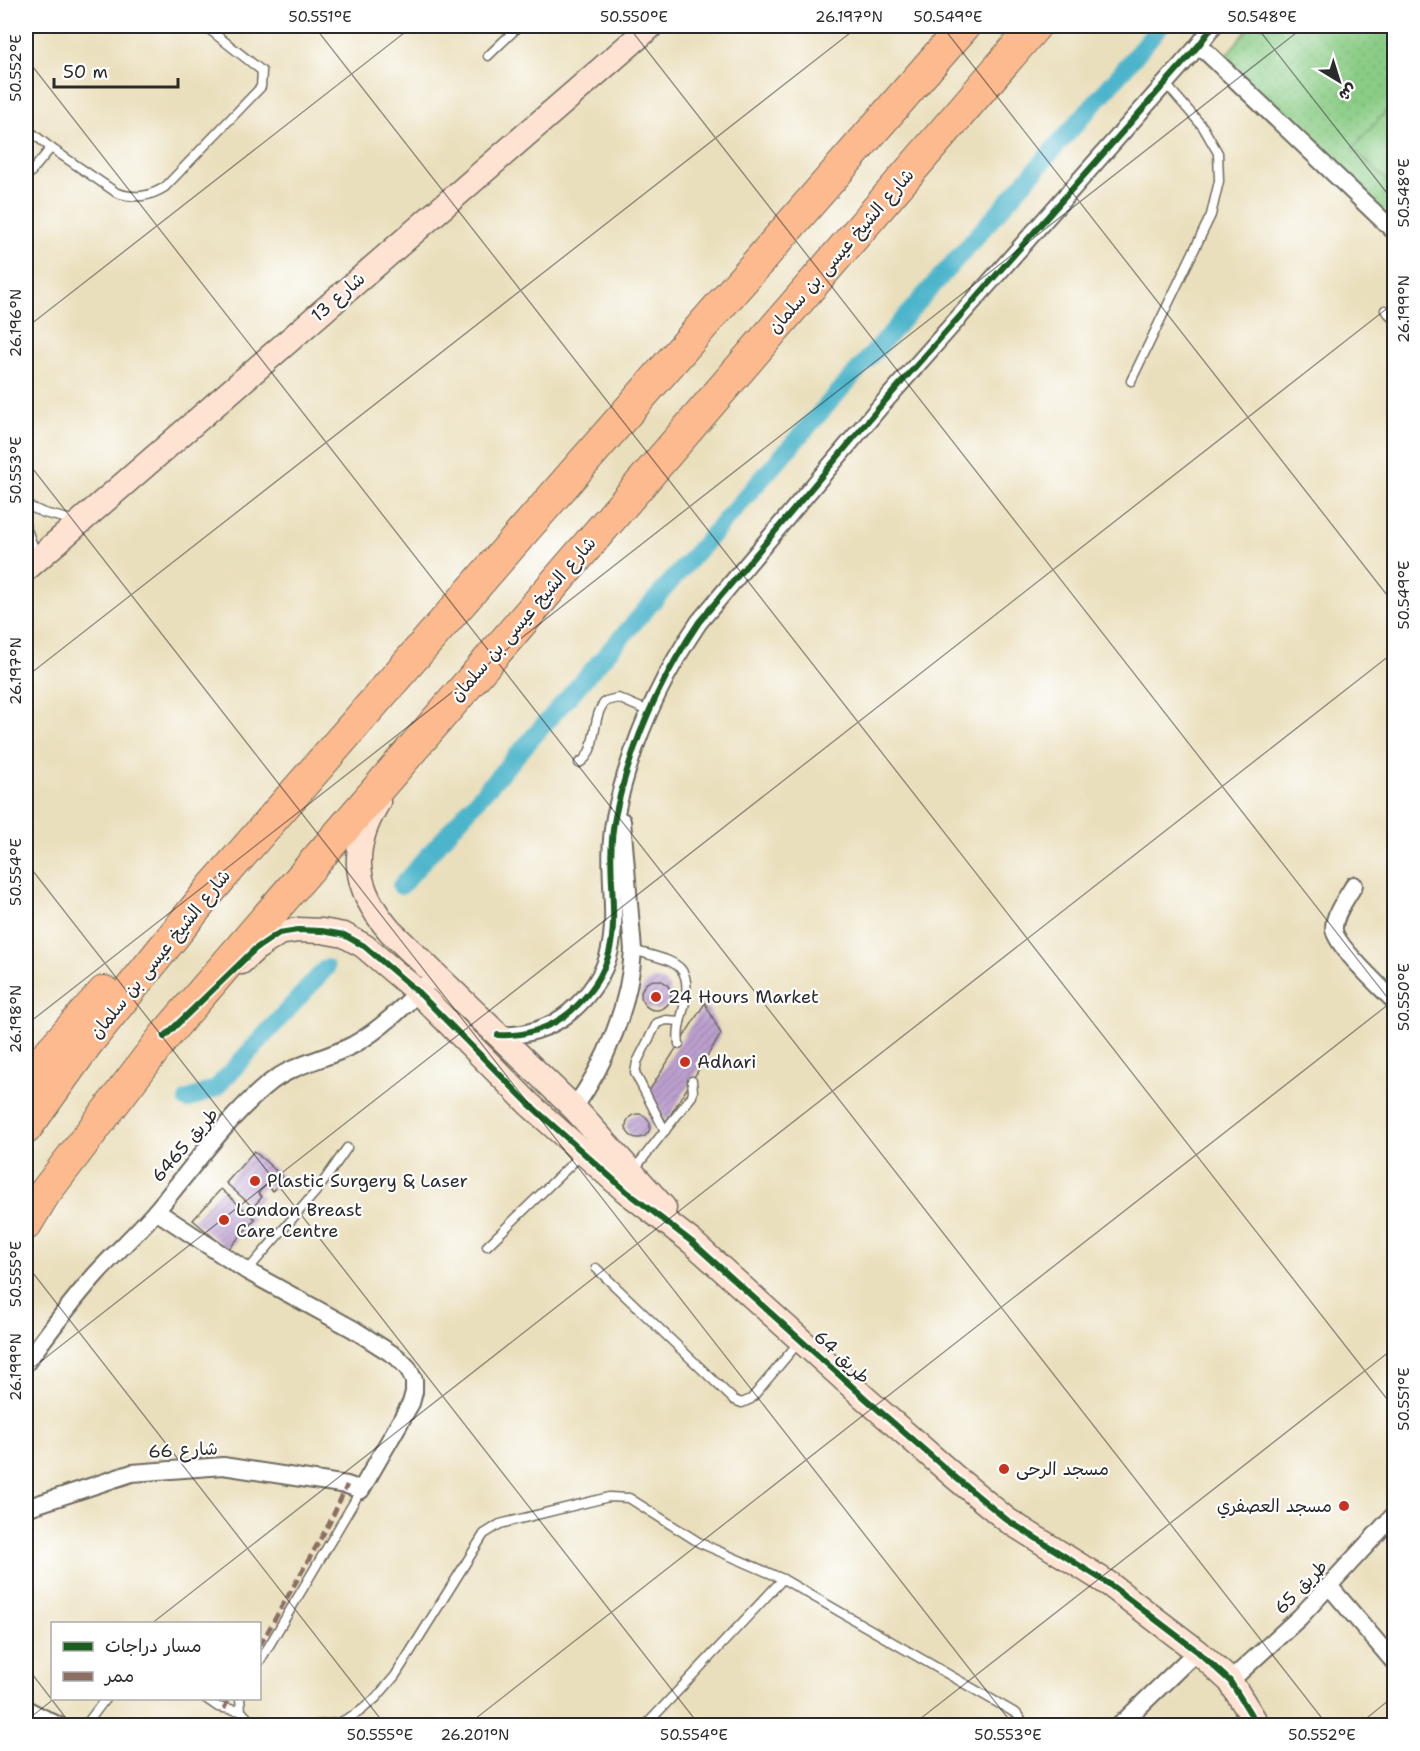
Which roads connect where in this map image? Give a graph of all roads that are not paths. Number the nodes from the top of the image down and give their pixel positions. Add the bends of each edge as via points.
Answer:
1 (205, 26) edge
2 (519, 26) edge
3 (964, 26) edge
4 (1035, 26) edge
5 (1213, 26) edge
6 (644, 28) edge
7 (1198, 45) junction
8 (488, 56) dead end
9 (1165, 83) junction
10 (26, 128) edge
11 (51, 148) junction
12 (26, 178) edge
13 (1395, 231) edge
14 (1385, 310) dead end
15 (1395, 319) edge
16 (1131, 381) dead end
17 (26, 506) edge
18 (80, 522) junction
19 (26, 527) edge
20 (31, 564) edge
21 (648, 711) junction
22 (407, 753) junction
23 (579, 764) dead end
24 (621, 799) junction
25 (1354, 885) dead end
26 (212, 888) junction
27 (612, 945) junction
28 (633, 950) junction
29 (435, 975) junction
30 (418, 992) junction
31 (1395, 1001) edge
32 (680, 1022) junction
33 (498, 1035) junction
34 (164, 1037) junction
35 (679, 1044) dead end
36 (692, 1081) dead end
37 (26, 1082) edge
38 (574, 1108) junction
39 (26, 1128) edge
40 (557, 1129) junction
41 (665, 1131) junction
42 (347, 1148) dead end
43 (583, 1153) junction
44 (633, 1172) junction
45 (156, 1211) junction
46 (26, 1224) edge
47 (692, 1242) junction
48 (487, 1246) dead end
49 (596, 1268) dead end
50 (248, 1271) junction
51 (801, 1340) junction
52 (26, 1363) edge
53 (354, 1487) junction
54 (26, 1508) edge
55 (1395, 1515) edge
56 (783, 1579) junction
57 (1330, 1587) junction
58 (1197, 1651) junction
59 (261, 1659) edge
60 (1395, 1662) edge
61 (1230, 1682) junction
62 (104, 1700) edge
63 (208, 1700) edge
64 (240, 1700) edge
65 (26, 1709) edge
66 (241, 1711) junction
67 (58, 1725) edge
68 (85, 1725) edge
69 (255, 1725) edge
70 (307, 1725) edge
71 (645, 1725) edge
72 (1025, 1725) edge
73 (1119, 1725) edge
74 (1258, 1725) edge

1 - 11 lane via 262,71 263,83 165,187 142,197 117,193
2 - 8 lane
3 - 26 highway, شارع الشيخ عيسى بن سلمان
4 - 22 highway, شارع الشيخ عيسى بن سلمان
5 - 7 street
6 - 18 street, شارع 13
7 - 9 street
7 - 13 street
9 - 16 lane via 1203,127 1218,153 1219,181 1211,215
9 - 21 street via 878,409 699,622
10 - 11 lane
11 - 12 lane
14 - 15 lane
17 - 18 lane
18 - 20 street, شارع 13
19 - 20 lane
21 - 23 lane via 618,698 606,701 599,710 587,757
21 - 24 street
22 - 29 street, طريق 64 via 366,821 359,868 374,913
22 - 34 highway, شارع الشيخ عيسى بن سلمان
24 - 27 street via 612,833
24 - 28 street
25 - 31 street via 1333,929 1340,944
26 - 37 highway via 123,972
26 - 39 highway, شارع الشيخ عيسى بن سلمان via 87,1043
27 - 28 street
27 - 33 street via 609,960 593,988 566,1016 528,1033
28 - 32 lane via 671,961 684,973 688,991
28 - 38 street via 617,1023 595,1075
29 - 30 street, طريق 6465
29 - 33 street, طريق 64
30 - 34 street, طريق 64 via 364,946 344,935 298,930 279,933 255,949
30 - 40 street, طريق 64
30 - 45 street, طريق 6465 via 358,1042 287,1071 268,1084
32 - 35 lane
32 - 41 lane via 657,1023 636,1067 636,1078
33 - 38 street, طريق 64
34 - 46 highway, شارع الشيخ عيسى بن سلمان via 44,1194
36 - 41 lane via 692,1095
38 - 40 street
38 - 44 street, طريق 64
40 - 43 street, طريق 64
41 - 44 lane
42 - 50 lane via 319,1188
43 - 47 street, طريق 64
43 - 48 lane
44 - 47 street, طريق 64
45 - 50 street, طريق 6465
45 - 52 street via 95,1275
47 - 51 street, طريق 64
49 - 51 lane via 742,1404 751,1399
50 - 53 street, طريق 6465 via 397,1357 414,1380 411,1403
51 - 58 street, طريق 64 via 1007,1520 1109,1584
53 - 54 street, شارع 66 via 223,1466 132,1473
53 - 59 lane
55 - 57 street, طريق 65
56 - 70 lane via 700,1543 629,1498 609,1497 500,1524 484,1534 376,1698 339,1723
56 - 71 lane
56 - 72 lane via 1017,1714
57 - 60 street
57 - 61 street, طريق 65
58 - 61 street, طريق 64
58 - 73 street
61 - 74 street, طريق 64
62 - 68 lane
63 - 66 lane via 218,1707
64 - 66 lane
65 - 67 street
66 - 69 lane

